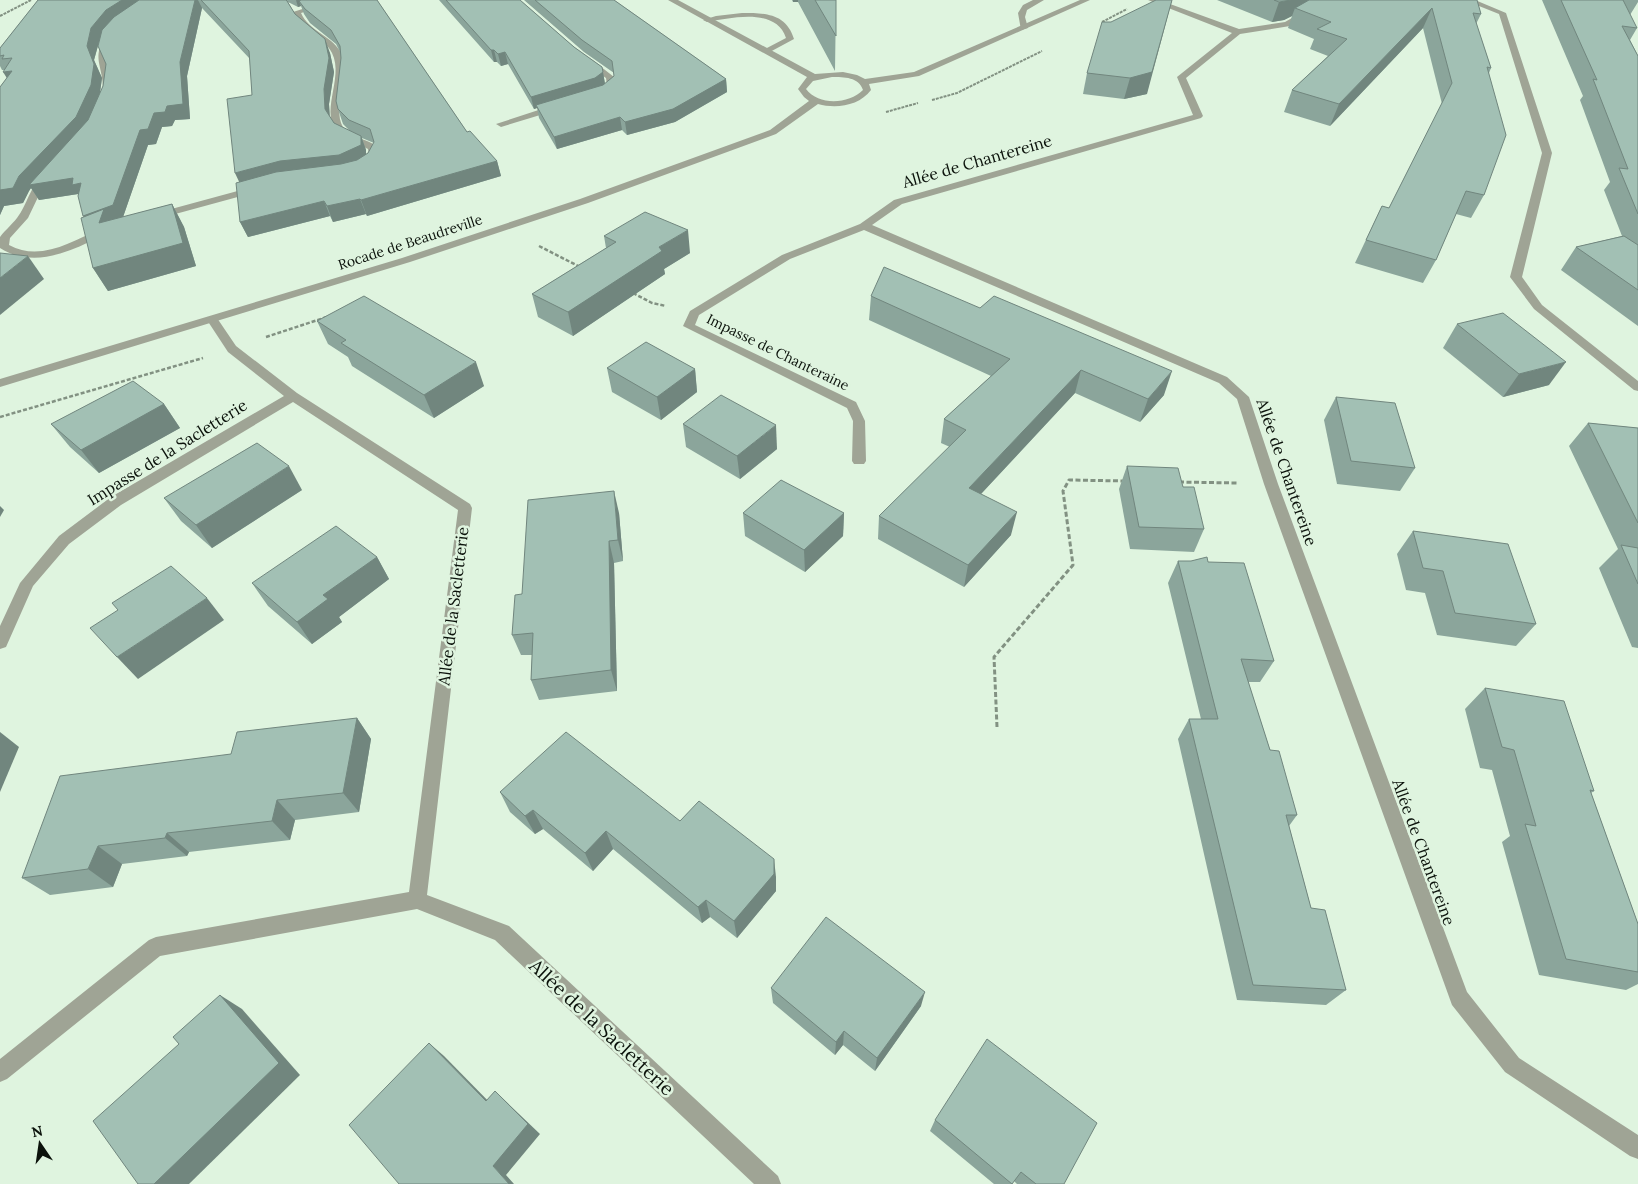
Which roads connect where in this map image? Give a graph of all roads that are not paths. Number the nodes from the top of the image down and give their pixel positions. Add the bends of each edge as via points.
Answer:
1 (340, 0) edge
2 (672, 0) edge
3 (1040, 0) edge
4 (1086, 0) edge
5 (1152, 0) edge
6 (1329, 0) edge
7 (1468, 0) edge
8 (707, 20) junction
9 (117, 27) edge
10 (1024, 28) junction
11 (1238, 32) junction
12 (768, 51) junction
13 (580, 55) edge
14 (814, 77) junction
15 (864, 82) junction
16 (592, 96) edge
17 (105, 100) edge
18 (816, 101) junction
19 (564, 105) edge
20 (502, 124) dead end
21 (363, 168) edge
22 (51, 174) edge
23 (268, 186) edge
24 (149, 218) edge
25 (864, 226) junction
26 (112, 228) edge
27 (213, 320) junction
28 (0, 383) edge
29 (1638, 387) edge
30 (293, 396) junction
31 (859, 461) dead end
32 (0, 643) edge
33 (417, 900) junction
34 (0, 1072) edge
35 (1638, 1148) edge
36 (770, 1184) edge

1 - 21 street via 294,10 299,21 336,52 341,66 336,122 341,132 372,147 372,162
2 - 8 street
3 - 10 street via 1022,10 1020,17
4 - 10 street
5 - 11 street, Allée de Chantereine
6 - 11 street, Allée de Chantereine via 1287,24
7 - 29 street via 1502,13 1547,153 1516,277 1538,307
8 - 12 street
8 - 12 street via 756,15 777,21 786,27 790,39
9 - 17 street via 104,43 100,60 108,78
10 - 15 street via 916,74
11 - 25 street, Allée de Chantereine via 1180,77 1198,116 898,202
12 - 14 street
13 - 16 street via 610,77 611,86
14 - 15 street via 840,74
14 - 18 street via 802,89
15 - 18 street via 867,90 858,99 838,103
18 - 27 street, Rocade de Beaudreville via 773,132 684,165 406,260
19 - 20 street
22 - 26 street via 34,194 24,216 5,238 4,246 11,252 43,255
23 - 24 street
25 - 31 street, Impasse de Chanteraine via 786,258 694,312 689,326 852,405 859,422
25 - 35 street, Allée de Chantereine via 1223,380 1243,397 1271,484 1459,998 1512,1065
27 - 28 street, Rocade de Beaudreville
27 - 30 street, Allée de la Sacletterie via 232,349
30 - 32 street, Impasse de la Sacletterie via 116,501 64,540 27,583
30 - 33 street, Allée de la Sacletterie via 465,508
33 - 34 street via 156,947
33 - 36 street, Allée de la Sacletterie via 502,933

